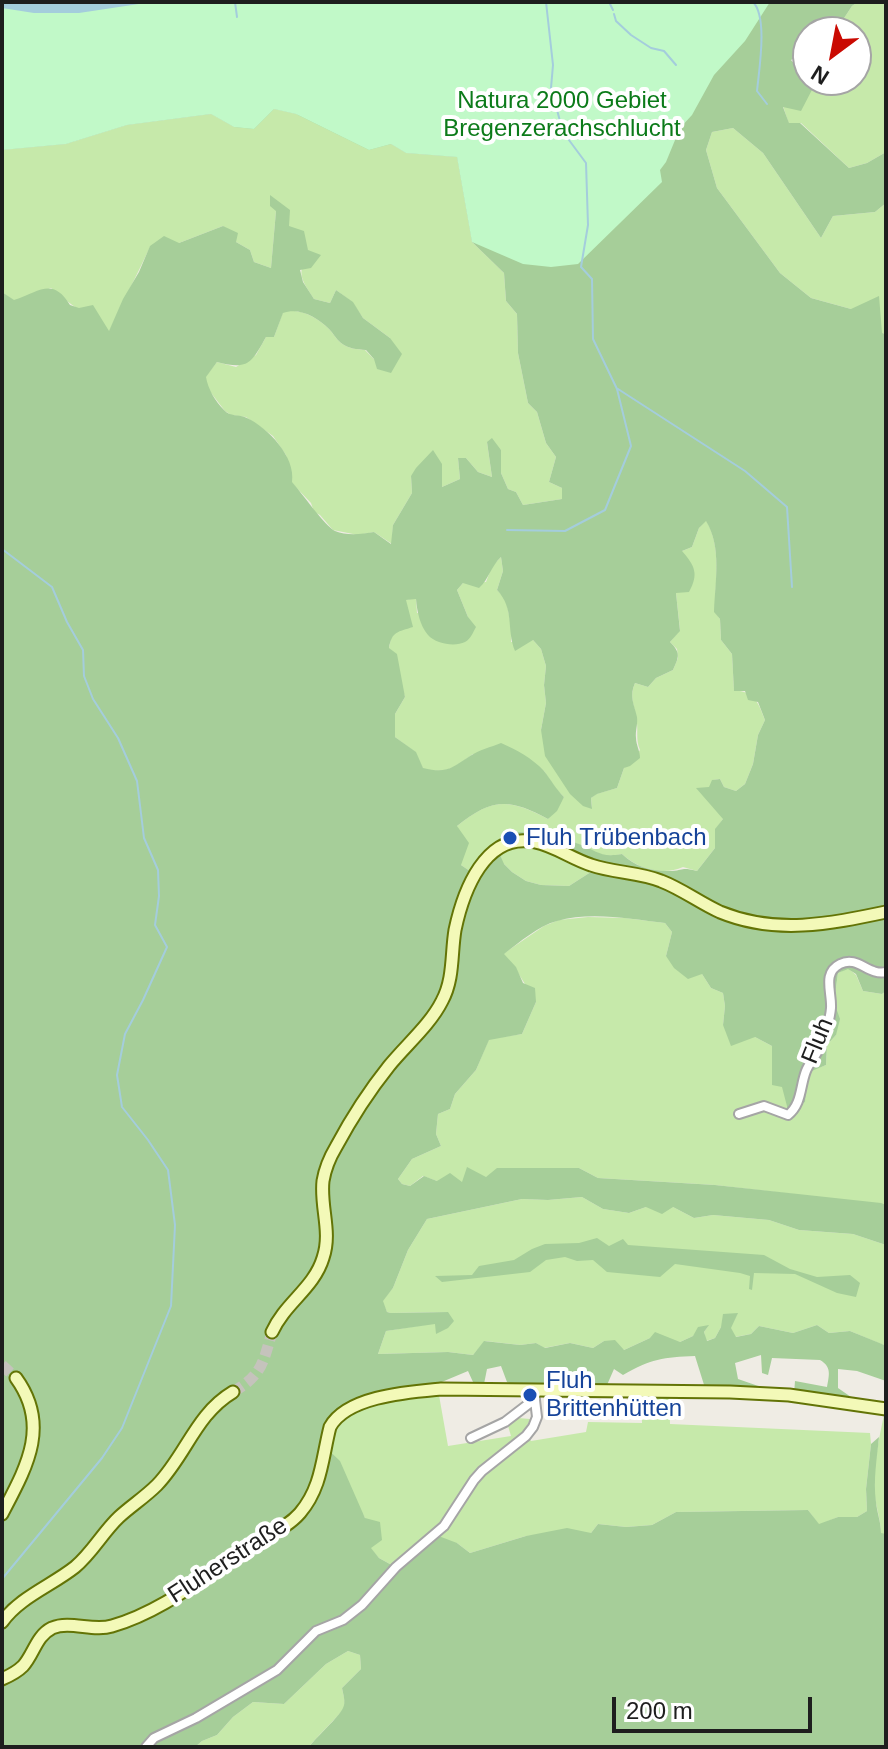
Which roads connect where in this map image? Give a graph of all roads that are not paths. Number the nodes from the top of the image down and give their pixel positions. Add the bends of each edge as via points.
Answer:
1 (886, 912) edge
2 (886, 972) edge
3 (739, 1114) dead end
4 (272, 1332) tunnel mouth
5 (16, 1378) tunnel mouth
6 (233, 1392) tunnel mouth
7 (535, 1395) junction
8 (886, 1409) edge
9 (471, 1438) dead end
10 (2, 1514) edge
11 (2, 1622) edge
12 (2, 1679) edge
13 (146, 1747) edge

1 - 4 main road via 805,926 753,922 720,912 661,881 603,869 534,842 497,849 467,890 455,928 449,984 439,1007 372,1088 332,1154 323,1180 328,1234 323,1260
2 - 3 street, Fluh via 878,974 849,961 837,965 829,981 829,1019 804,1074 795,1110 788,1115 764,1106
5 - 10 main road via 30,1401 34,1430 30,1453
6 - 11 main road via 210,1409 172,1469 120,1516 79,1564 23,1601
7 - 8 main road, Fluherstraße via 759,1393
7 - 9 street via 505,1422
7 - 12 main road, Fluherstraße via 453,1389 407,1392 347,1410 330,1427 318,1483 289,1523 147,1612 101,1629 63,1625 48,1630 22,1667
7 - 13 street via 537,1417 526,1436 482,1471 444,1526 362,1605 316,1631 277,1670

